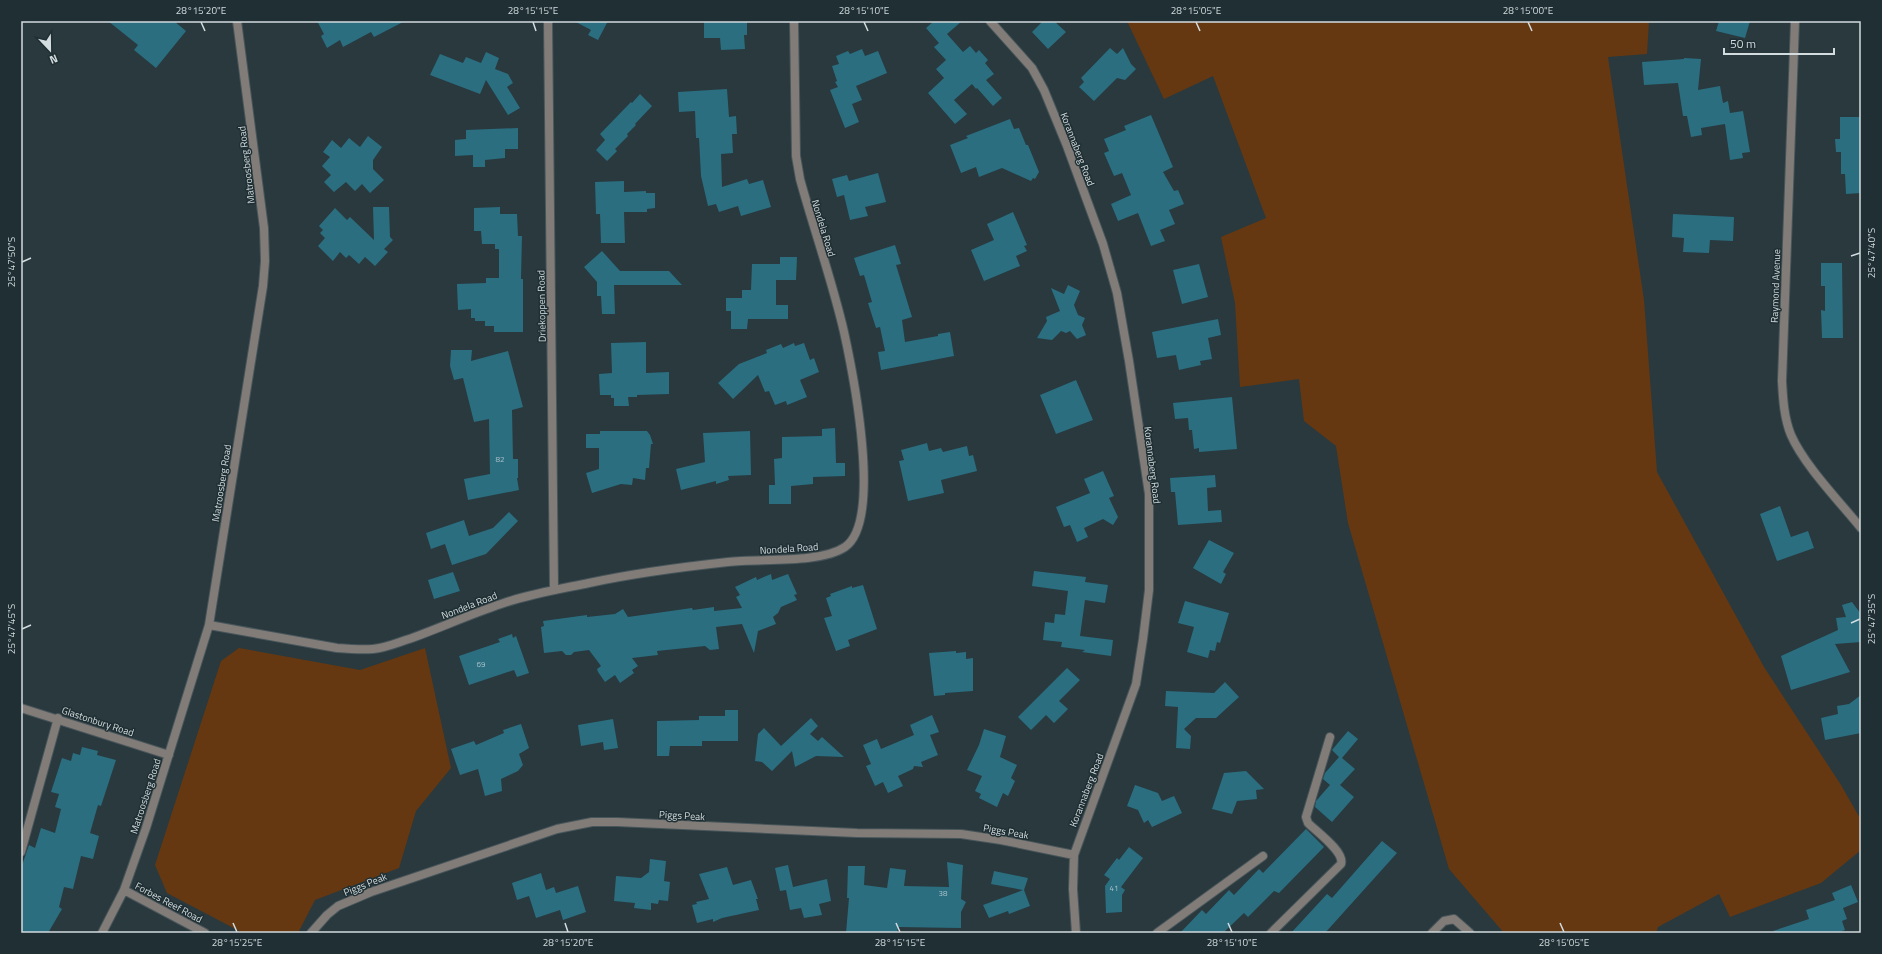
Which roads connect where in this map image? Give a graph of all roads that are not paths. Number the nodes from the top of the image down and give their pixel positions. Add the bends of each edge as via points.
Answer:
1 (237, 21) edge
2 (548, 21) edge
3 (794, 21) edge
4 (990, 21) edge
5 (1795, 21) edge
6 (1861, 528) edge
7 (554, 590) junction
8 (209, 625) junction
9 (21, 708) edge
10 (58, 718) junction
11 (1330, 737) dead end
12 (169, 755) junction
13 (21, 852) edge
14 (1074, 855) junction
15 (1263, 856) dead end
16 (124, 890) junction
17 (102, 933) edge
18 (205, 933) edge
19 (312, 933) edge
20 (1076, 933) edge
21 (1156, 933) edge
22 (1271, 933) edge
23 (1432, 933) edge
24 (1470, 933) edge

1 - 8 street, Matroosberg Road via 263,220 265,261
2 - 7 street, Driekoppen Road
3 - 7 street, Nondela Road via 796,156 800,179 844,331 857,403 864,489 861,520 856,536 845,547 830,554 814,557 724,562 649,572
4 - 14 street, Korannaberg Road via 1032,68 1044,90 1103,244 1117,294 1149,494 1149,590 1136,684
5 - 6 street, Raymond Avenue via 1783,365 1784,408 1791,435 1801,452
7 - 8 street, Nondela Road via 503,603 418,636 373,649 337,648
8 - 12 street, Matroosberg Road
9 - 10 street, Glastonbury Road
10 - 12 street, Glastonbury Road
10 - 13 street
11 - 22 street via 1306,817 1308,823 1339,853 1342,861
12 - 16 street, Matroosberg Road
14 - 19 street, Piggs Peak via 961,834 857,833 592,822 557,829 371,892 338,906
14 - 20 street, Korannaberg Road
15 - 21 street
16 - 17 street, Matroosberg Road
16 - 18 street, Forbes Reef Road
23 - 24 street via 1444,920 1454,919

